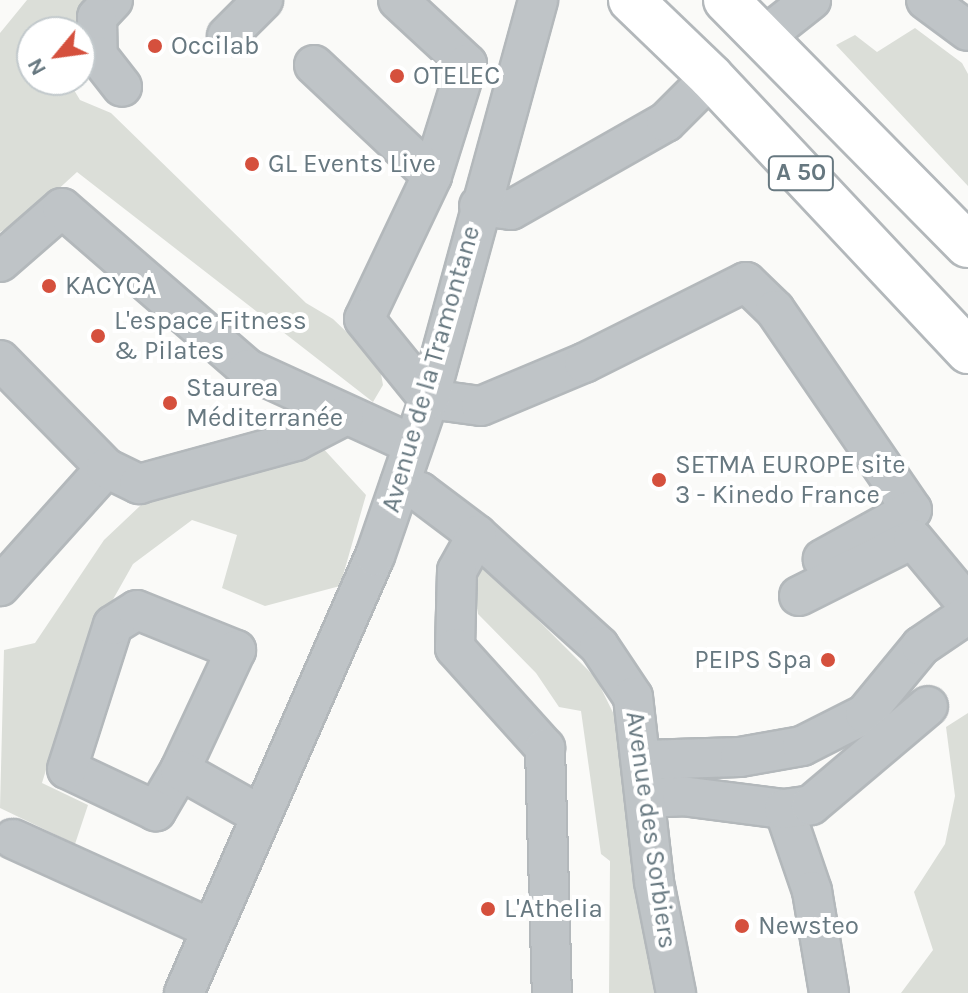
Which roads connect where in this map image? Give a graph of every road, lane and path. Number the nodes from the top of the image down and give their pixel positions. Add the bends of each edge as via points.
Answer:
1 (113, 0) edge
2 (263, 0) edge
3 (398, 0) edge
4 (538, 0) edge
5 (631, 0) edge
6 (726, 0) edge
7 (811, 0) edge
8 (926, 0) edge
9 (968, 31) edge
10 (227, 36) dead end
11 (764, 37) junction
12 (314, 65) dead end
13 (711, 77) junction
14 (122, 87) dead end
15 (432, 176) junction
16 (479, 206) junction
17 (968, 245) edge
18 (0, 262) edge
19 (968, 351) edge
20 (0, 360) edge
21 (429, 399) junction
22 (344, 416) junction
23 (412, 444) junction
24 (106, 468) junction
25 (400, 484) junction
26 (477, 535) junction
27 (823, 559) dead end
28 (0, 586) edge
29 (799, 596) dead end
30 (968, 605) edge
31 (968, 614) edge
32 (928, 706) dead end
33 (642, 760) junction
34 (180, 770) junction
35 (647, 798) junction
36 (784, 809) junction
37 (260, 815) junction
38 (13, 839) dead end
39 (209, 928) junction
40 (184, 993) edge
41 (552, 993) edge
42 (676, 993) edge
43 (829, 993) edge

1 - 14 street via 97,17 98,56
2 - 10 street
3 - 15 street via 467,64
4 - 16 street, Avenue de la Tramontane
5 - 13 highway, A 50
6 - 11 highway, A 50
7 - 11 street
8 - 9 street
11 - 17 highway, A 50
12 - 15 street
13 - 16 street via 666,122 511,210
13 - 19 highway, A 50
15 - 21 street via 364,319
16 - 21 street, Avenue de la Tramontane
18 - 22 street via 62,208 248,369
20 - 24 street
21 - 23 street, Avenue de la Tramontane
21 - 27 street via 481,406 584,363 746,282 775,310 912,510
22 - 23 street
22 - 24 street via 296,441 139,484
23 - 25 street, Avenue de la Tramontane
24 - 28 street
25 - 26 street, Avenue des Sorbiers via 420,492
25 - 37 street, Avenue de la Tramontane via 375,556
26 - 33 street, Avenue des Sorbiers via 618,670 639,721
26 - 41 street via 457,571 455,648 545,748
29 - 30 street via 913,539
31 - 33 street via 921,646 865,714 802,746 740,757
32 - 36 street via 811,805
33 - 35 street, Avenue des Sorbiers
34 - 34 street via 236,650 137,610 113,625 67,769 156,811
34 - 37 street
35 - 36 street via 682,796
35 - 42 street, Avenue des Sorbiers via 654,882
36 - 43 street via 812,891
37 - 39 street, Avenue de la Tramontane
38 - 39 street
39 - 40 street, Avenue de la Tramontane

